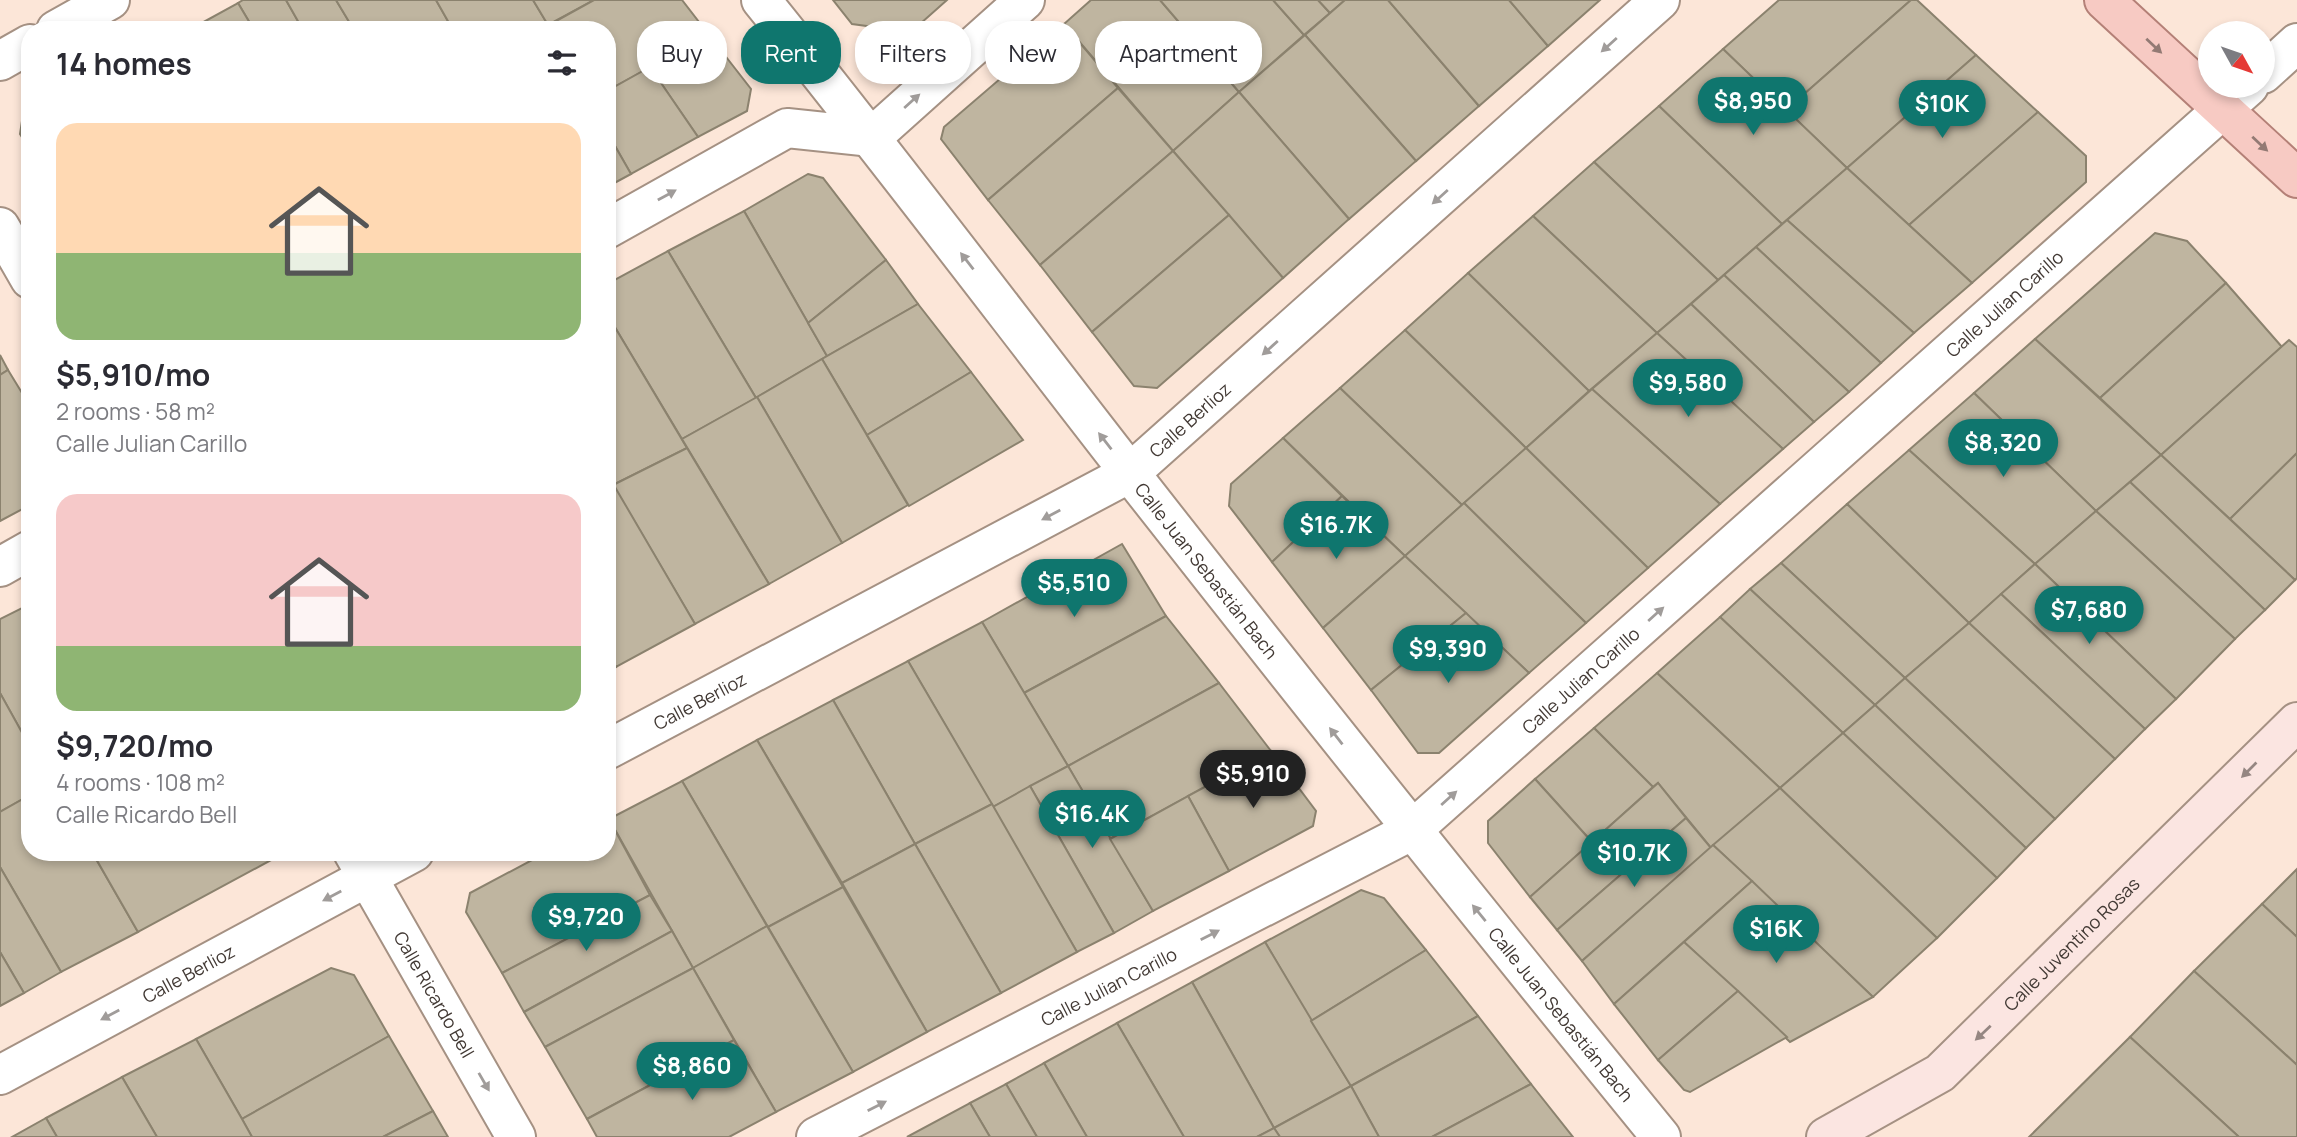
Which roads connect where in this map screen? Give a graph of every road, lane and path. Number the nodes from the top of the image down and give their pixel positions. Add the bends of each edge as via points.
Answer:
1 (110, 0) edge
2 (761, 0) edge
3 (1025, 0) edge
4 (1660, 0) edge
5 (2104, 0) edge
6 (72, 21) edge
7 (2297, 43) edge
8 (21, 49) edge
9 (0, 61) edge
10 (2275, 63) edge
11 (2198, 70) edge
12 (2236, 98) edge
13 (872, 137) junction
14 (2297, 178) edge
15 (616, 224) edge
16 (0, 228) edge
17 (21, 264) edge
18 (1130, 473) junction
19 (21, 555) edge
20 (0, 567) edge
21 (2297, 722) edge
22 (616, 745) edge
23 (1411, 831) junction
24 (360, 865) edge
25 (0, 1074) edge
26 (516, 1137) edge
27 (817, 1137) edge
28 (1661, 1137) edge
29 (1826, 1137) edge

1 - 6 street
2 - 13 street, Calle Juan Sebastián Bach
13 -> 3 street
4 -> 18 street, Calle Berlioz
5 -> 11 main road
7 - 10 street
8 - 9 street
12 -> 14 main road
23 -> 12 street, Calle Julian Carillo
15 -> 13 street via 787,128
18 -> 13 street, Calle Juan Sebastián Bach
16 - 17 street
18 -> 22 street, Calle Berlioz
23 -> 18 street, Calle Juan Sebastián Bach
19 - 20 street
21 -> 29 street, Calle Juventino Rosas via 1940,1073
27 -> 23 street, Calle Julian Carillo
28 -> 23 street, Calle Juan Sebastián Bach
24 -> 25 street, Calle Berlioz
24 -> 26 street, Calle Ricardo Bell

